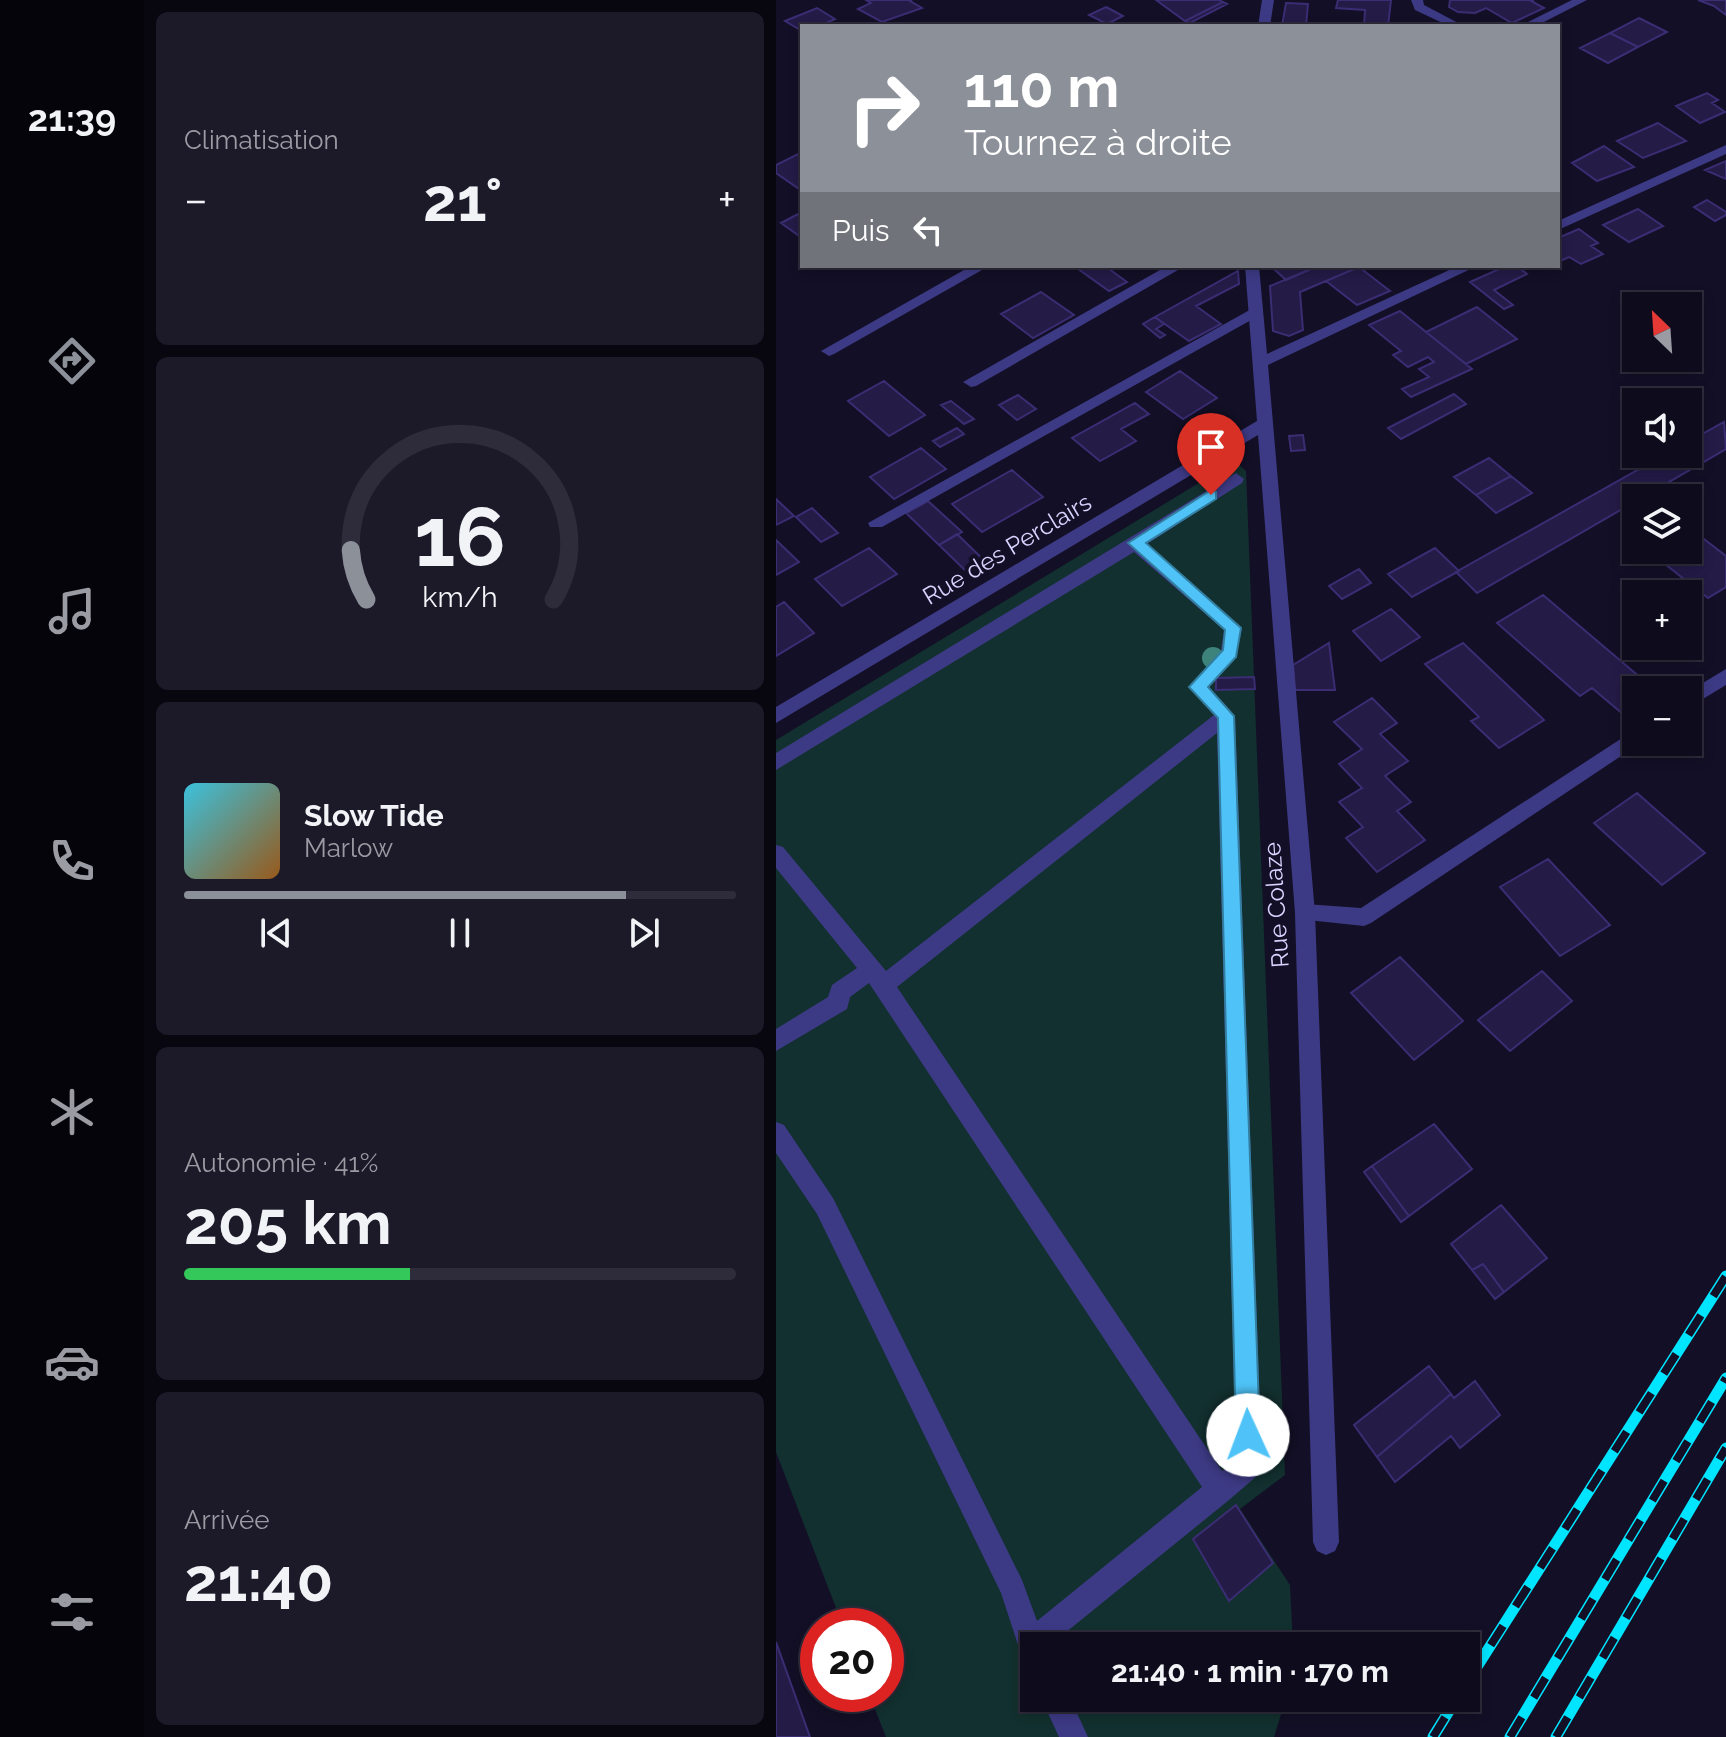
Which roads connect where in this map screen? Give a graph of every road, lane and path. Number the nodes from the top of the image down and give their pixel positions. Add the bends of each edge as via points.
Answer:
1 (1268, 0) edge
2 (1417, 0) edge
3 (1581, 0) edge
4 (1264, 24) edge
5 (1454, 24) edge
6 (1530, 24) edge
7 (1726, 149) edge
8 (1560, 225) edge
9 (978, 268) edge
10 (1174, 268) edge
11 (1252, 268) edge
12 (1466, 268) edge
13 (1255, 312) junction
14 (829, 351) dead end
15 (1259, 363) junction
16 (971, 382) dead end
17 (1264, 424) junction
18 (1236, 479) dead end
19 (876, 523) dead end
20 (1135, 543) junction
21 (1726, 676) edge
22 (1702, 692) edge
23 (776, 716) edge
24 (1226, 716) junction
25 (1622, 745) edge
26 (776, 762) edge
27 (776, 853) edge
28 (1305, 913) junction
29 (877, 978) junction
30 (776, 1041) edge
31 (776, 1133) edge
32 (1220, 1491) junction
33 (1326, 1542) dead end
34 (1027, 1632) edge
35 (1051, 1632) edge
36 (1062, 1712) edge
37 (1074, 1737) edge

1 - 4 street
2 - 5 street via 1419,7
3 - 6 street
7 - 8 street
9 - 14 street
10 - 16 street
11 - 13 street, Rue Colaze
12 - 15 street
13 - 15 street, Rue Colaze
13 - 19 street
15 - 17 street, Rue Colaze
17 - 23 street, Rue des Perclairs
17 - 28 street, Rue Colaze
18 - 20 street
20 - 24 street via 1233,628 1230,652 1198,687
20 - 26 street
21 - 22 street
24 - 29 street
24 - 32 street via 1249,1466
25 - 28 street via 1364,917
27 - 29 street
28 - 33 street, Rue Colaze
29 - 30 street via 839,992 839,1002
29 - 32 street
31 - 34 street via 825,1206 1013,1589
32 - 35 street
36 - 37 street

